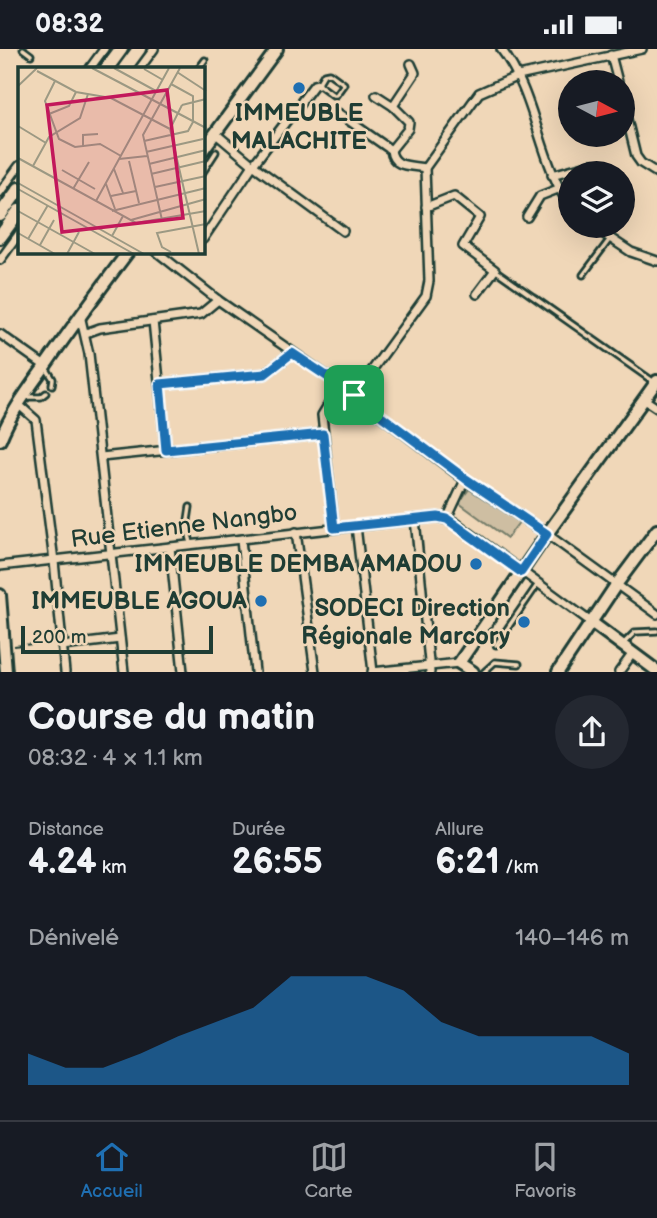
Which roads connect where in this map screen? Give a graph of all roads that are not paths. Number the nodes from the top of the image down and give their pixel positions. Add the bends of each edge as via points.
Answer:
1 (23, 49) edge
2 (104, 49) edge
3 (121, 49) edge
4 (139, 49) edge
5 (155, 49) edge
6 (642, 49) edge
7 (275, 50) edge
8 (506, 51) edge
9 (31, 55) dead end
10 (611, 55) junction
11 (205, 60) dead end
12 (411, 64) dead end
13 (91, 67) edge
14 (108, 67) edge
15 (126, 67) edge
16 (141, 67) edge
17 (200, 67) edge
18 (615, 70) edge
19 (518, 76) junction
20 (318, 84) junction
21 (376, 95) dead end
22 (393, 106) junction
23 (338, 113) dead end
24 (215, 133) junction
25 (207, 147) edge
26 (634, 147) edge
27 (391, 151) junction
28 (253, 165) junction
29 (18, 167) edge
30 (425, 168) junction
31 (657, 173) edge
32 (558, 174) edge
33 (552, 176) junction
34 (558, 189) joint
35 (18, 190) edge
36 (0, 192) edge
37 (426, 207) junction
38 (18, 212) edge
39 (0, 215) edge
40 (527, 217) dead end
41 (343, 231) dead end
42 (18, 235) edge
43 (205, 236) edge
44 (0, 237) edge
45 (610, 239) joint
46 (126, 254) edge
47 (160, 254) edge
48 (0, 260) edge
49 (657, 261) edge
50 (495, 270) junction
51 (583, 275) dead end
52 (477, 294) dead end
53 (218, 300) junction
54 (80, 314) junction
55 (153, 321) junction
56 (86, 333) junction
57 (0, 334) edge
58 (292, 353) junction
59 (45, 366) junction
60 (656, 382) edge
61 (52, 384) dead end
62 (160, 384) junction
63 (340, 385) junction
64 (46, 393) dead end
65 (354, 395) junction
66 (645, 400) junction
67 (20, 401) junction
68 (657, 408) edge
69 (323, 434) junction
70 (0, 440) edge
71 (166, 450) junction
72 (101, 457) junction
73 (466, 479) junction
74 (190, 507) dead end
75 (415, 519) junction
76 (447, 519) junction
77 (356, 526) junction
78 (334, 528) junction
79 (657, 530) edge
80 (296, 533) junction
81 (547, 534) junction
82 (241, 540) junction
83 (192, 545) junction
84 (170, 547) junction
85 (112, 555) junction
86 (54, 561) junction
87 (0, 566) edge
88 (521, 572) junction
89 (538, 584) junction
90 (616, 585) junction
91 (0, 595) edge
92 (657, 614) edge
93 (591, 622) junction
94 (657, 631) edge
95 (120, 639) junction
96 (496, 645) dead end
97 (622, 645) junction
98 (62, 646) junction
99 (3, 648) edge
100 (633, 653) junction
101 (459, 663) junction
102 (519, 664) dead end
103 (430, 669) edge
104 (657, 671) edge
105 (6, 672) edge
106 (65, 672) edge
107 (124, 672) edge
108 (183, 672) edge
109 (256, 672) edge
110 (315, 672) edge
111 (373, 672) edge
112 (473, 672) edge
113 (484, 672) edge
114 (558, 672) edge
115 (619, 672) edge

1 - 9 lane
2 - 13 street
3 - 14 highway
4 - 15 highway
5 - 16 street
6 - 10 street
7 - 24 street
8 - 19 street
10 - 18 street
10 - 19 street
11 - 17 lane
12 - 22 street via 415,73
19 - 30 street via 479,93
19 - 33 street
20 - 20 lane via 324,73 344,83 336,96
20 - 28 street
21 - 22 street
22 - 27 street via 410,125
23 - 27 street
24 - 25 street
24 - 28 street
26 - 31 street via 641,163
27 - 30 street via 397,163
28 - 41 street
28 - 43 street
29 - 36 street
30 - 37 street
32 - 33 street
33 - 34 street
34 - 40 street via 540,196
35 - 39 highway
37 - 50 street via 454,196 480,217 463,246
37 - 65 street via 426,296
38 - 44 highway
42 - 48 street
45 - 49 street
45 - 51 lane
46 - 54 street
47 - 53 street
50 - 52 street
50 - 60 lane
53 - 55 street via 201,314
53 - 58 street
54 - 56 street
54 - 59 street
55 - 56 street
55 - 62 street
56 - 72 street
57 - 59 street
58 - 62 street via 265,374
58 - 63 street
59 - 61 lane
59 - 67 street
60 - 66 street
62 - 71 street
63 - 65 street
63 - 69 street via 322,415
64 - 67 lane
65 - 73 street
66 - 68 street
66 - 81 street
67 - 70 street
67 - 86 street via 36,419
69 - 71 street
69 - 78 street
71 - 72 street
72 - 85 street
73 - 76 street
73 - 81 street
74 - 83 lane via 187,527
75 - 76 street, Rue Etienne Nangbo
75 - 77 street, Rue Etienne Nangbo
75 - 103 street
76 - 88 street
77 - 78 street, Rue Etienne Nangbo
77 - 111 street
78 - 80 street, Rue Etienne Nangbo
79 - 90 street
80 - 82 street, Rue Etienne Nangbo
80 - 110 street
81 - 88 street
81 - 90 street
82 - 83 street, Rue Etienne Nangbo
82 - 109 street
83 - 84 street, Rue Etienne Nangbo
84 - 85 street, Rue Etienne Nangbo
84 - 108 street
85 - 86 street, Rue Etienne Nangbo
85 - 95 street
86 - 87 street, Rue Etienne Nangbo
86 - 98 street
88 - 89 street
88 - 101 street
89 - 93 street
89 - 96 lane
90 - 92 street
90 - 93 street
91 - 99 street
93 - 97 street
93 - 114 street
94 - 97 lane via 635,632
95 - 98 street
95 - 107 street
97 - 100 street
98 - 106 street
99 - 105 street
100 - 104 street
100 - 115 street
101 - 103 street
101 - 112 street
102 - 113 lane via 495,662
103 - 111 street

